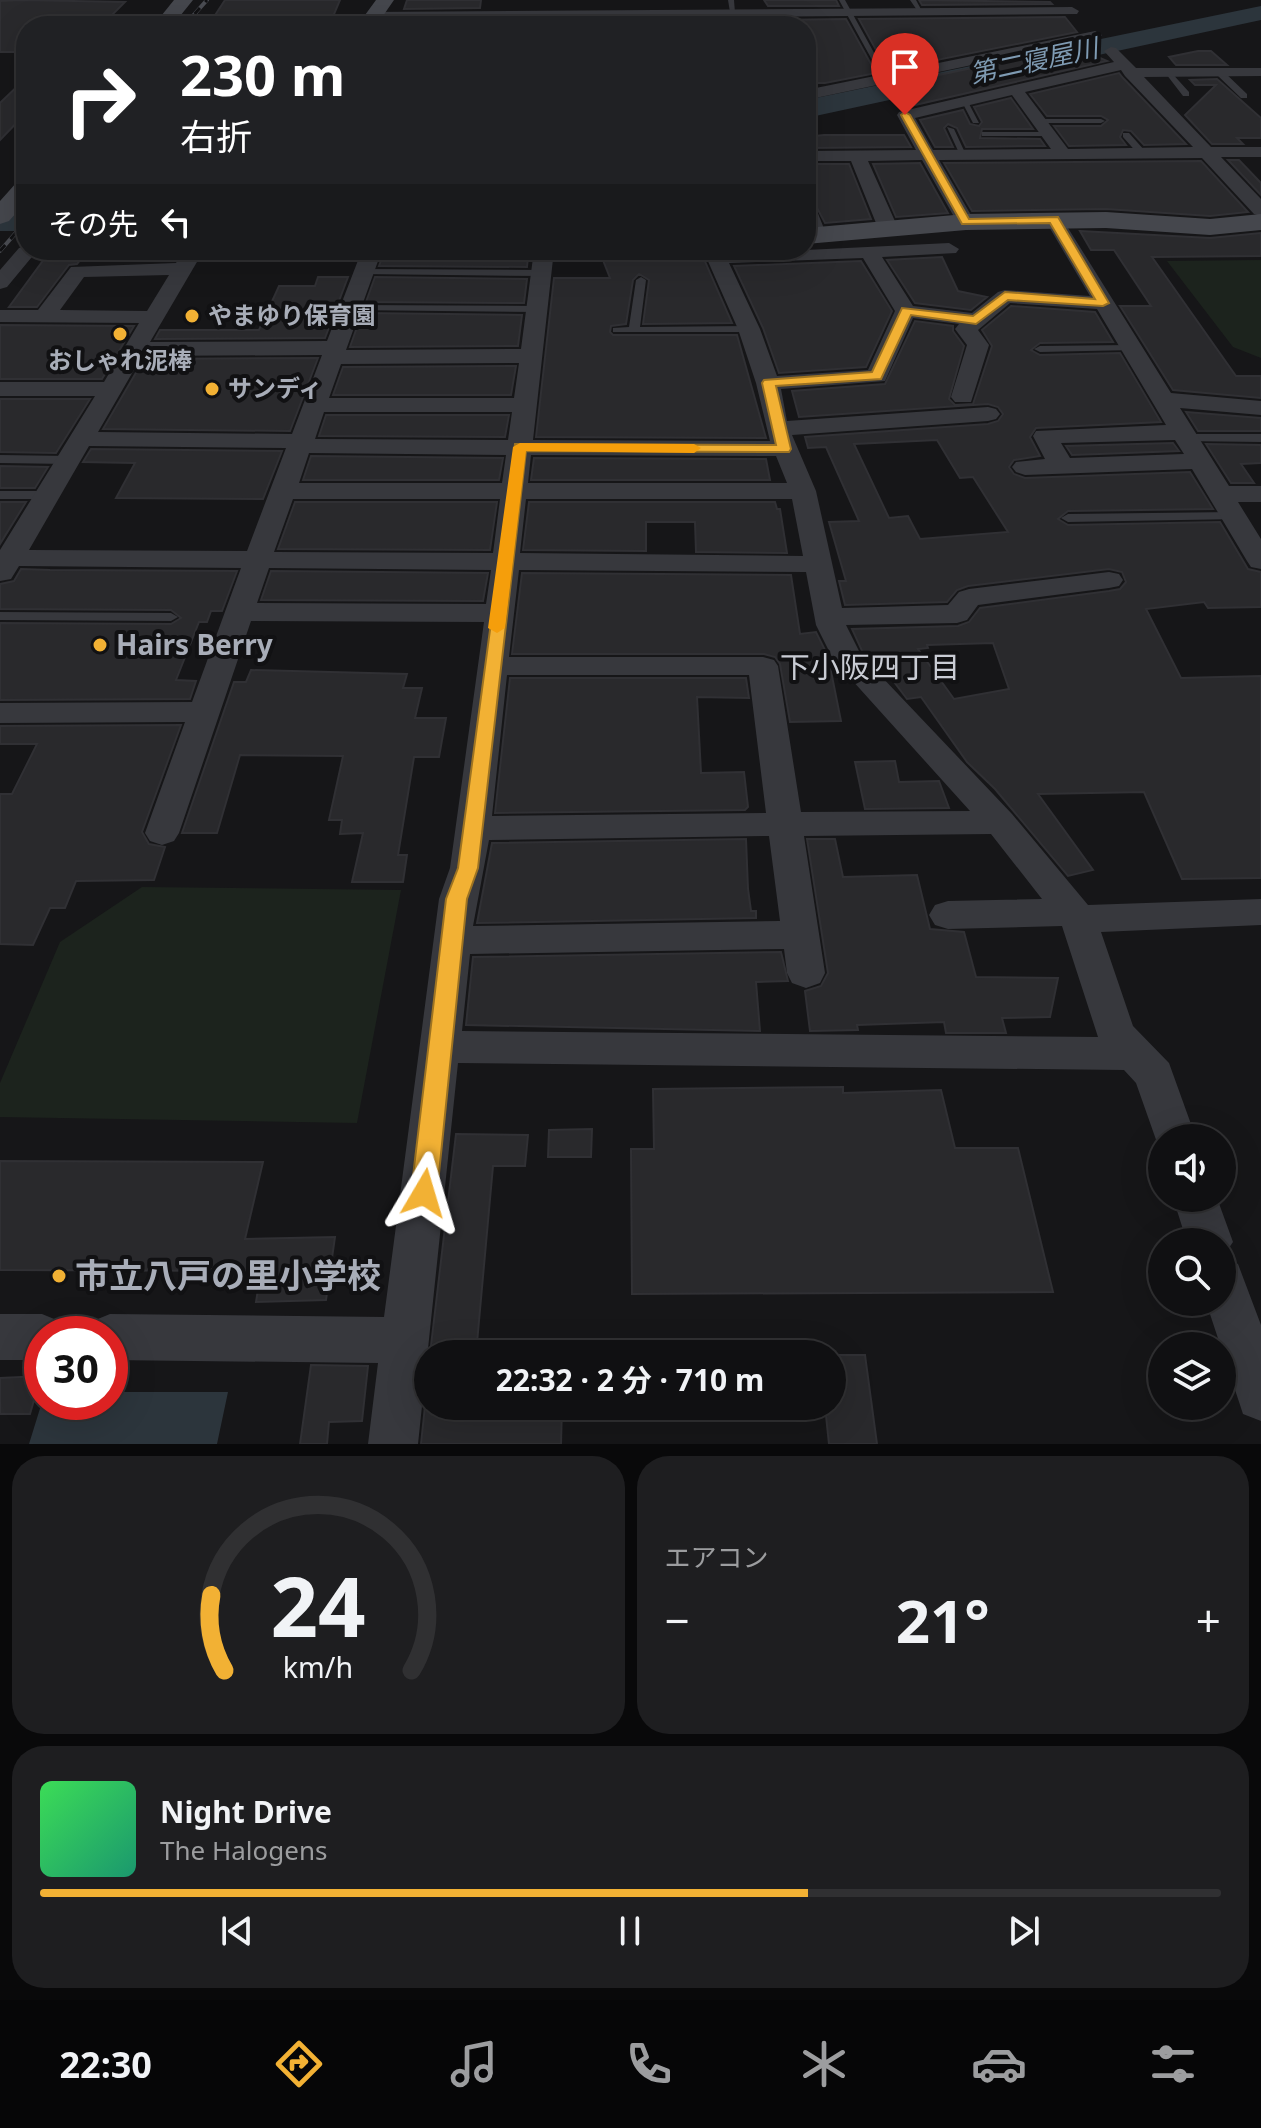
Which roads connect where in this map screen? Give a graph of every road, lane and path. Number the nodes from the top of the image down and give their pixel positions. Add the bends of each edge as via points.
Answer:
1 (184, 0) edge
2 (385, 0) edge
3 (1061, 0) edge
4 (732, 6) edge
5 (846, 6) edge
6 (917, 6) edge
7 (1072, 11) junction
8 (631, 13) edge
9 (170, 16) edge
10 (372, 16) edge
11 (554, 16) edge
12 (1096, 36) junction
13 (1123, 65) junction
14 (1166, 72) junction
15 (1219, 72) junction
16 (1258, 74) edge
17 (886, 78) junction
18 (1016, 90) junction
19 (816, 93) edge
20 (1186, 94) dead end
21 (1244, 96) dead end
22 (964, 102) junction
23 (976, 121) dead end
24 (1101, 121) dead end
25 (1044, 128) junction
26 (950, 129) dead end
27 (985, 134) dead end
28 (1126, 135) dead end
29 (1206, 152) junction
30 (1261, 152) edge
31 (1142, 153) junction
32 (1063, 154) junction
33 (857, 155) junction
34 (927, 155) junction
35 (964, 155) junction
36 (816, 156) edge
37 (1261, 210) edge
38 (1054, 220) junction
39 (966, 222) junction
40 (1261, 222) edge
41 (888, 228) junction
42 (816, 235) edge
43 (949, 249) dead end
44 (869, 252) junction
45 (816, 253) edge
46 (19, 260) edge
47 (190, 260) edge
48 (717, 260) edge
49 (368, 261) edge
50 (543, 262) edge
51 (641, 280) dead end
52 (0, 283) edge
53 (1103, 303) junction
54 (351, 308) junction
55 (537, 309) junction
56 (906, 311) junction
57 (0, 316) edge
58 (44, 317) junction
59 (156, 317) junction
60 (976, 320) junction
61 (749, 329) junction
62 (617, 330) dead end
63 (634, 330) junction
64 (1130, 348) junction
65 (137, 349) junction
66 (1040, 349) dead end
67 (335, 352) junction
68 (532, 356) junction
69 (768, 383) junction
70 (0, 389) edge
71 (113, 389) junction
72 (963, 397) dead end
73 (1161, 399) junction
74 (315, 405) junction
75 (525, 405) junction
76 (1261, 408) edge
77 (988, 414) dead end
78 (1183, 435) junction
79 (1261, 438) edge
80 (781, 439) junction
81 (301, 443) junction
82 (520, 447) junction
83 (76, 450) junction
84 (0, 459) edge
85 (1200, 461) junction
86 (1062, 466) junction
87 (1025, 467) dead end
88 (283, 491) junction
89 (803, 491) junction
90 (514, 492) junction
91 (1261, 494) edge
92 (0, 495) edge
93 (48, 495) junction
94 (1227, 505) junction
95 (1068, 518) dead end
96 (258, 559) junction
97 (504, 560) junction
98 (1261, 561) edge
99 (3, 564) edge
100 (820, 564) junction
101 (1109, 580) dead end
102 (239, 612) junction
103 (499, 613) junction
104 (0, 616) edge
105 (171, 617) dead end
106 (830, 617) junction
107 (492, 666) junction
108 (204, 712) junction
109 (0, 713) edge
110 (1000, 822) junction
111 (786, 826) junction
112 (473, 828) junction
113 (162, 833) dead end
114 (1261, 912) edge
115 (948, 915) dead end
116 (1075, 915) junction
117 (801, 935) junction
118 (453, 940) junction
119 (806, 973) dead end
120 (442, 1047) junction
121 (1135, 1054) junction
122 (1170, 1124) edge
123 (1234, 1316) edge
124 (0, 1337) edge
125 (24, 1337) edge
126 (128, 1337) edge
127 (406, 1340) junction
128 (1261, 1397) edge
129 (393, 1444) edge

1 - 9 street
2 - 10 street
3 - 7 street
4 - 5 street
4 - 8 street
5 - 6 street
5 - 17 lane
6 - 7 street
7 - 12 street
8 - 11 street
12 - 13 street
12 - 17 street
13 - 14 street
13 - 18 street
13 - 29 street
14 - 15 street
14 - 20 lane
15 - 16 street
15 - 21 lane
17 - 19 street
18 - 22 street
18 - 25 street
22 - 23 lane
22 - 34 street via 905,115
24 - 25 lane
25 - 27 lane
25 - 32 street
26 - 35 lane
28 - 31 lane
29 - 30 street
29 - 31 street
29 - 37 street
31 - 32 street
32 - 35 street
33 - 34 street
33 - 36 street
33 - 41 street
34 - 35 street
34 - 39 street
38 - 39 street
38 - 40 street via 1210,227
38 - 53 street
39 - 41 street
41 - 42 street
43 - 44 street
44 - 45 street
44 - 56 street
46 - 52 street
47 - 58 street via 78,271
47 - 59 street
48 - 61 street
49 - 50 lane
49 - 54 street
50 - 55 street
51 - 63 lane
53 - 60 street via 1005,296
53 - 64 street
54 - 55 lane
54 - 67 street
55 - 68 street
56 - 60 street
56 - 69 street via 877,376
57 - 58 street
58 - 59 street
59 - 65 street
60 - 72 street via 966,329 978,345
61 - 63 lane
61 - 69 street
62 - 63 lane
64 - 66 lane
64 - 73 street
65 - 67 street
65 - 71 street
67 - 68 street
67 - 74 street
68 - 75 street
69 - 80 street
70 - 71 street
71 - 83 street
73 - 76 street
73 - 78 street
74 - 75 street
74 - 81 street
75 - 82 street
77 - 80 street
78 - 79 lane
78 - 85 street
78 - 86 street via 1045,436
80 - 82 street
80 - 89 street
81 - 82 street
81 - 83 street
81 - 88 street
82 - 90 street
83 - 84 lane
83 - 93 street
85 - 86 street
85 - 94 street
86 - 87 street
88 - 90 street
88 - 96 street
89 - 90 street
89 - 100 street
90 - 97 street
91 - 94 street
92 - 93 lane
93 - 99 street
94 - 95 lane
94 - 98 street
96 - 97 street
96 - 99 street
96 - 102 street
97 - 100 street
97 - 103 street
100 - 106 street
101 - 106 street via 969,598 957,614
102 - 103 street
102 - 108 street
103 - 107 street
104 - 105 lane
106 - 110 street via 848,659
107 - 111 street via 763,666
107 - 112 street
108 - 109 street
108 - 113 street
110 - 111 street
110 - 116 street
111 - 112 street
111 - 117 street
112 - 118 street
114 - 116 street
115 - 116 street
116 - 121 street via 1116,1034
117 - 118 street
117 - 119 street
118 - 120 street
120 - 121 street
120 - 127 street
121 - 122 street via 1154,1075
123 - 128 street
124 - 125 street
126 - 127 street
127 - 129 street

